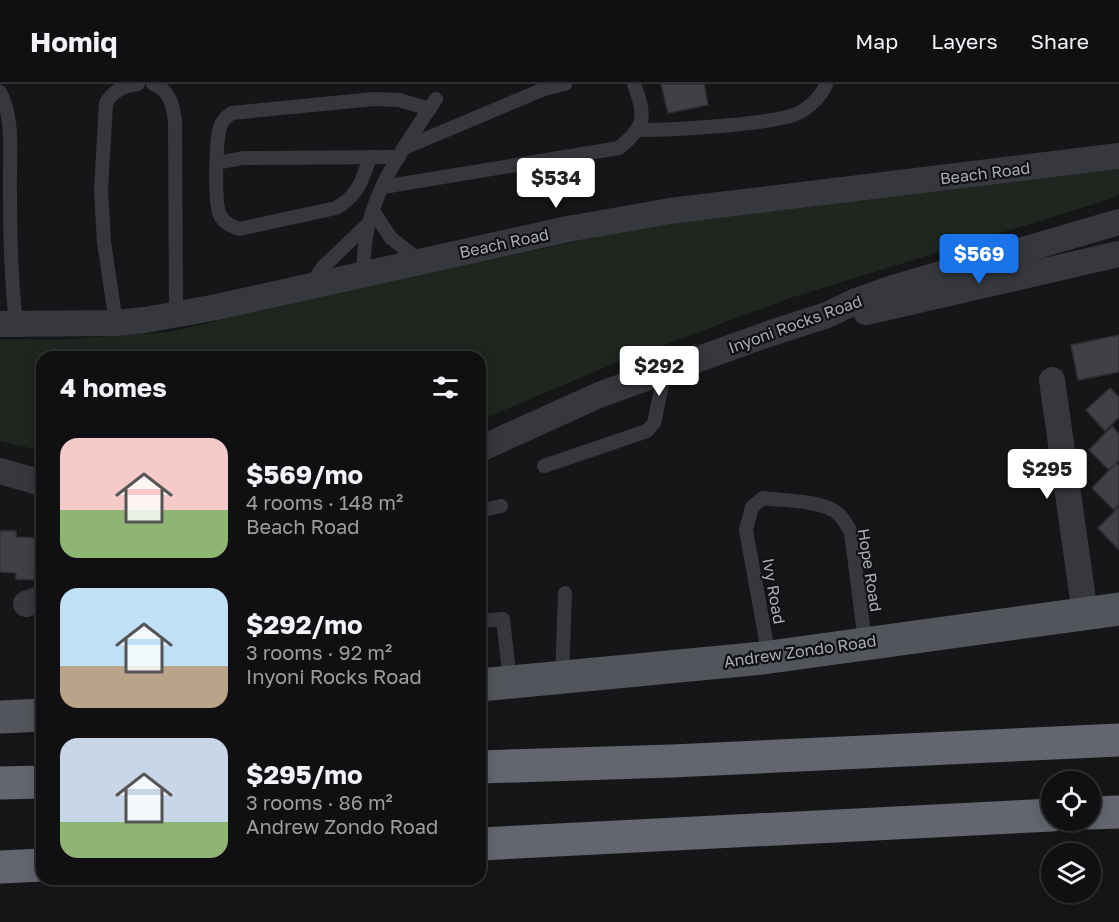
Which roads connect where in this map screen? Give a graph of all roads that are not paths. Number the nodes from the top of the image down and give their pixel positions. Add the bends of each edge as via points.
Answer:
1 (138, 84) edge
2 (153, 84) edge
3 (565, 84) edge
4 (634, 84) edge
5 (826, 84) edge
6 (0, 92) edge
7 (638, 130) junction
8 (402, 152) junction
9 (1119, 156) edge
10 (370, 157) junction
11 (217, 163) junction
12 (383, 187) junction
13 (371, 217) junction
14 (1119, 222) edge
15 (1119, 254) edge
16 (420, 261) junction
17 (363, 274) junction
18 (309, 286) junction
19 (176, 315) junction
20 (827, 315) junction
21 (116, 323) junction
22 (8, 324) edge
23 (665, 371) junction
24 (1052, 380) dead end
25 (486, 446) edge
26 (544, 466) dead end
27 (0, 471) edge
28 (36, 481) edge
29 (501, 506) dead end
30 (486, 510) edge
31 (746, 530) joint
32 (565, 592) dead end
33 (1119, 609) edge
34 (1085, 614) junction
35 (486, 620) edge
36 (865, 642) junction
37 (769, 657) junction
38 (562, 678) junction
39 (495, 684) edge
40 (1119, 740) edge
41 (486, 767) edge
42 (36, 782) edge
43 (0, 783) edge
44 (1119, 812) edge
45 (1101, 813) edge
46 (1041, 816) edge
47 (486, 844) edge
48 (36, 865) edge
49 (0, 867) edge

1 - 21 lane via 121,88 106,103 101,190
2 - 19 lane via 167,94 175,121
3 - 8 lane via 544,89
4 - 7 lane via 643,121
5 - 7 lane via 824,91 802,112 770,120
6 - 22 lane via 7,106 8,124
7 - 12 lane via 619,148
8 - 10 lane
8 - 11 lane via 433,104 374,99 232,113 220,128
8 - 12 lane
9 - 16 street, Beach Road via 670,211
10 - 11 lane via 243,158
10 - 11 lane via 361,185 336,208 239,229 228,225 220,215
12 - 13 lane
13 - 16 lane
13 - 17 lane
13 - 18 lane
14 - 20 street, Inyoni Rocks Road via 893,288
15 - 20 street via 876,311
16 - 17 street, Beach Road
17 - 18 street, Beach Road
18 - 19 street, Beach Road
19 - 21 street, Beach Road
20 - 23 street, Inyoni Rocks Road
21 - 22 street, Beach Road
23 - 25 street, Inyoni Rocks Road via 600,395
23 - 26 lane via 654,423 647,431
24 - 34 street
27 - 28 street
29 - 30 lane
31 - 36 lane, Hope Road via 752,507 763,498 816,506 834,511 844,519 851,532
31 - 37 lane, Ivy Road
32 - 38 lane
33 - 34 main road, Andrew Zondo Road
34 - 36 main road, Andrew Zondo Road
35 - 39 lane via 503,619
36 - 37 main road, Andrew Zondo Road
37 - 38 main road, Andrew Zondo Road
38 - 39 main road, Andrew Zondo Road
40 - 41 highway
42 - 43 highway
44 - 45 highway
46 - 47 highway
48 - 49 highway

